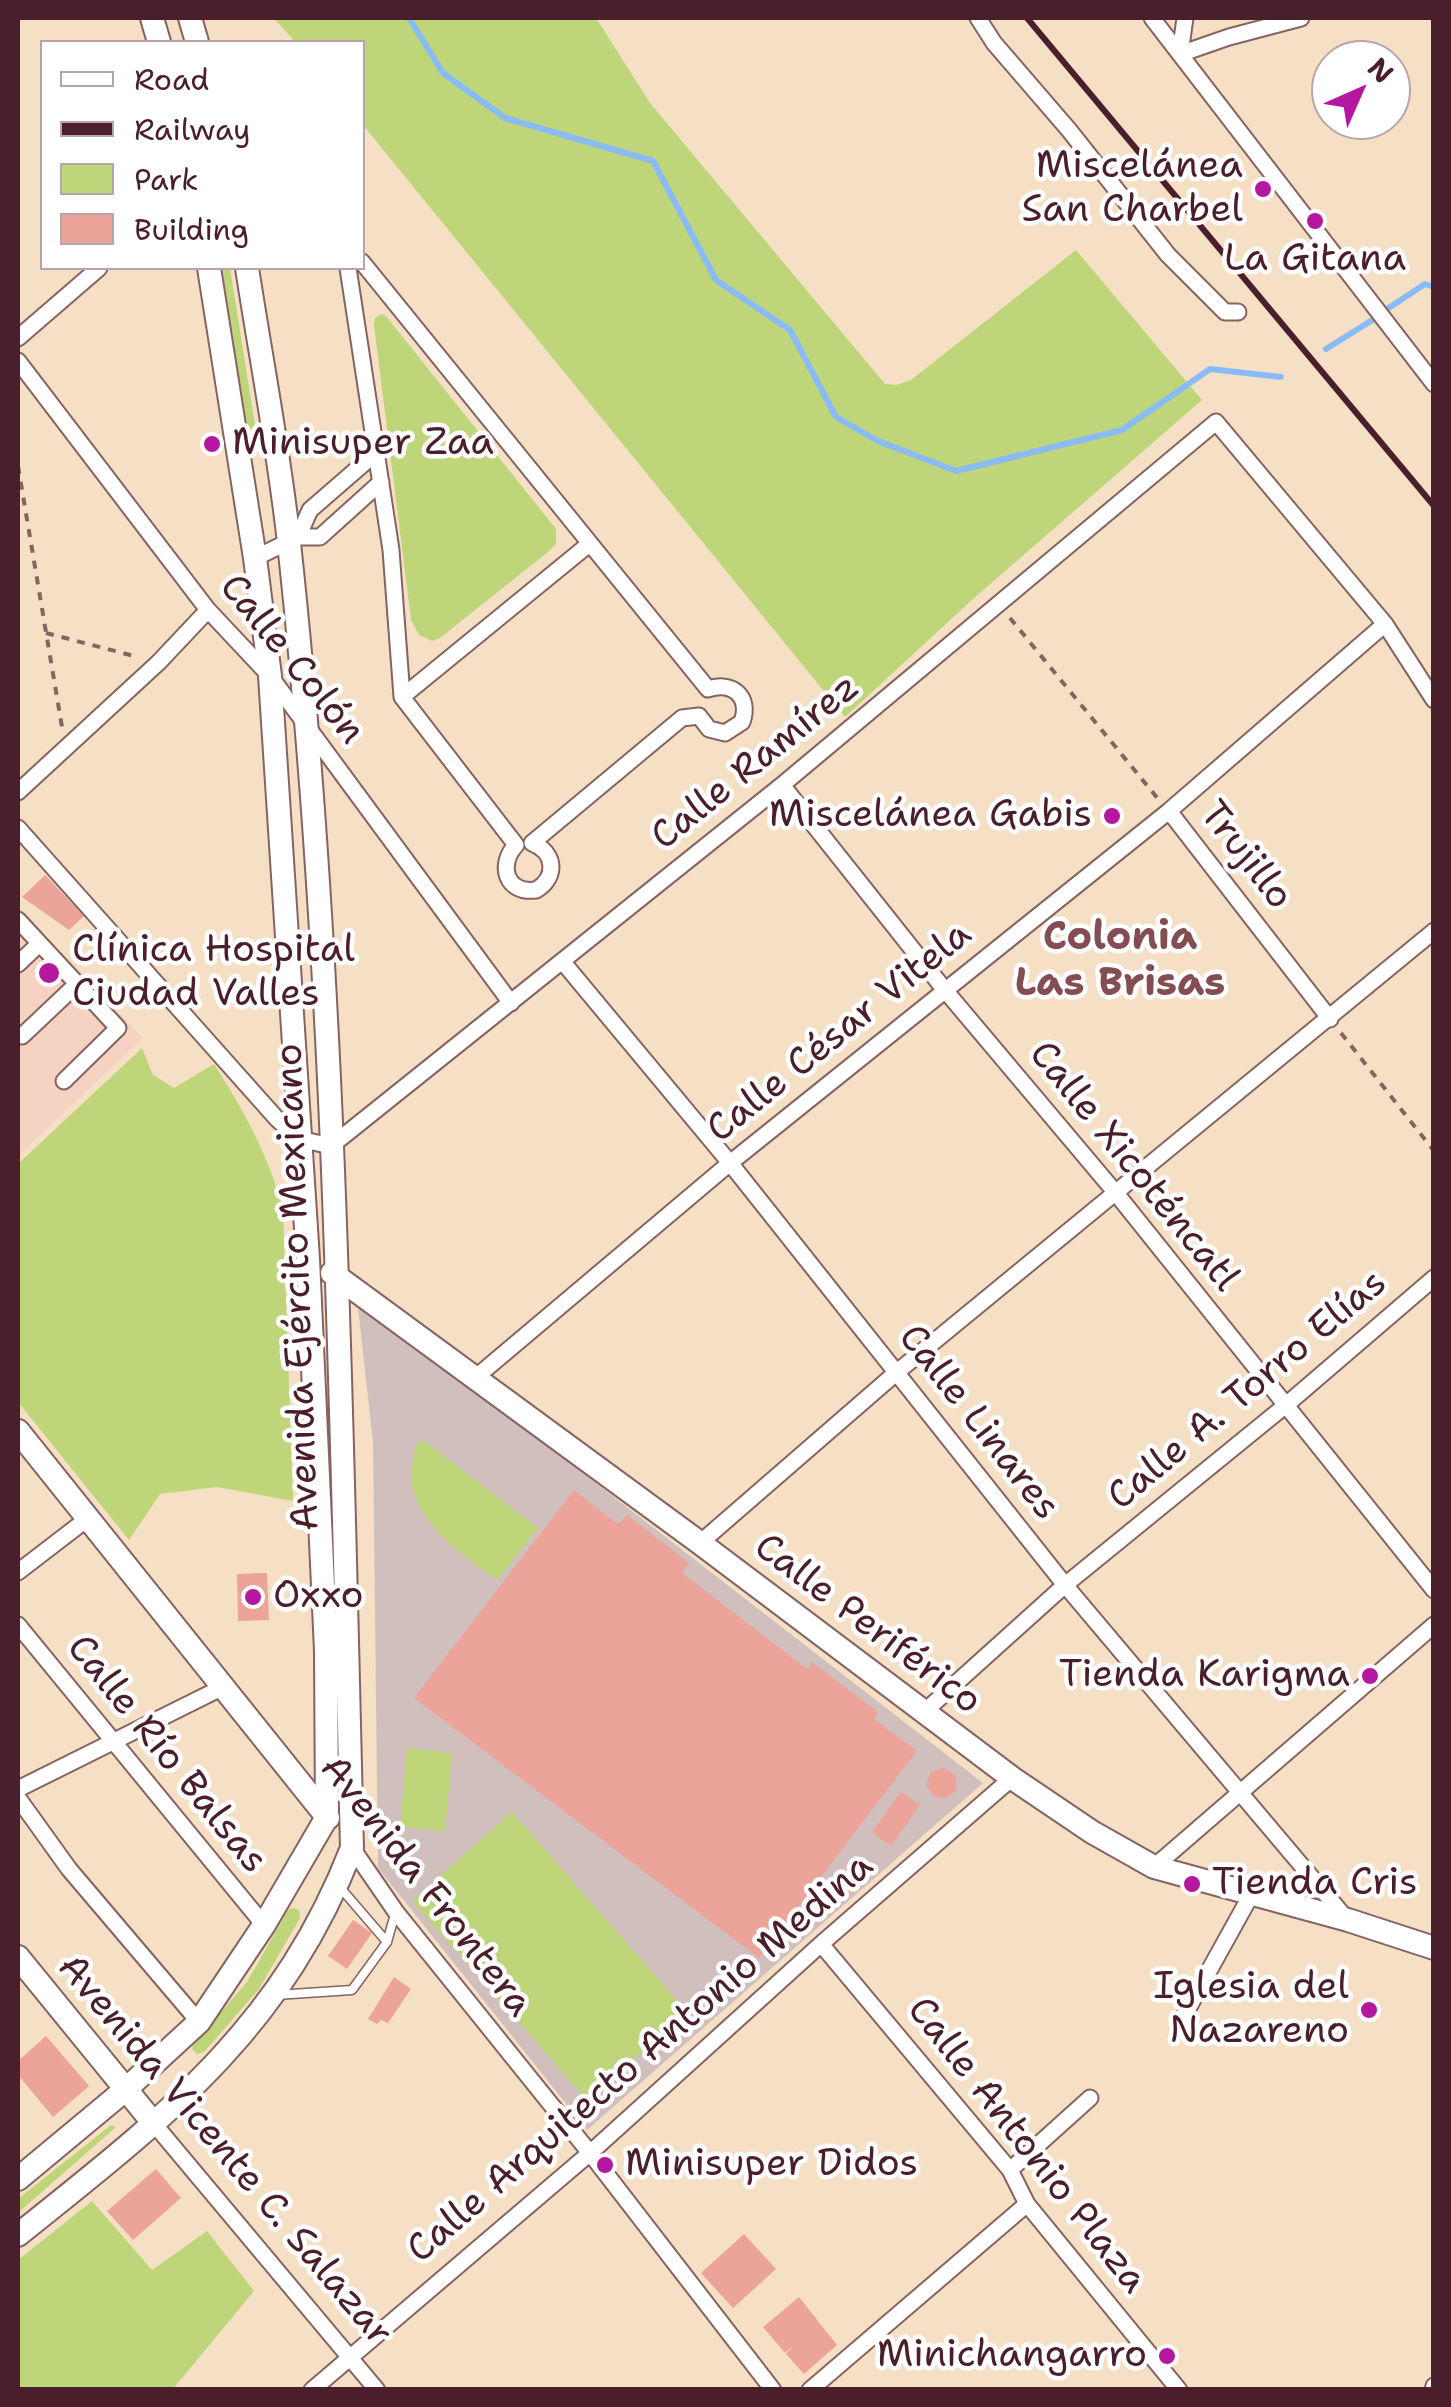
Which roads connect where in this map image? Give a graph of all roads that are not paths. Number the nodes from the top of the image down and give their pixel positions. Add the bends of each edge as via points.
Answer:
1 (978, 18) edge
2 (1152, 18) edge
3 (1185, 18) edge
4 (1301, 18) edge
5 (1180, 54) junction
6 (365, 266) edge
7 (97, 270) edge
8 (209, 270) edge
9 (246, 270) edge
10 (348, 270) edge
11 (1238, 312) dead end
12 (18, 338) edge
13 (18, 361) edge
14 (1434, 384) edge
15 (378, 451) junction
16 (382, 482) junction
17 (293, 539) junction
18 (588, 545) junction
19 (255, 558) junction
20 (208, 610) junction
21 (1385, 624) junction
22 (270, 676) junction
23 (402, 696) junction
24 (1434, 700) edge
25 (306, 726) junction
26 (782, 785) junction
27 (18, 792) edge
28 (1168, 812) junction
29 (18, 828) edge
30 (18, 920) edge
31 (1434, 931) edge
32 (39, 944) junction
33 (562, 961) junction
34 (18, 964) edge
35 (76, 984) junction
36 (944, 990) junction
37 (510, 1003) junction
38 (1330, 1019) junction
39 (22, 1036) dead end
40 (64, 1081) dead end
41 (300, 1138) junction
42 (331, 1146) junction
43 (730, 1163) junction
44 (1114, 1192) junction
45 (308, 1259) junction
46 (337, 1276) junction
47 (1434, 1278) edge
48 (897, 1372) junction
49 (475, 1378) junction
50 (1286, 1405) junction
51 (18, 1431) edge
52 (86, 1519) junction
53 (700, 1543) junction
54 (18, 1572) edge
55 (1065, 1585) junction
56 (1434, 1590) edge
57 (1434, 1624) edge
58 (18, 1625) edge
59 (221, 1688) junction
60 (924, 1712) junction
61 (110, 1741) junction
62 (1012, 1778) junction
63 (18, 1788) edge
64 (1237, 1792) junction
65 (18, 1798) edge
66 (327, 1817) junction
67 (352, 1848) junction
68 (1154, 1867) junction
69 (338, 1885) junction
70 (1251, 1895) junction
71 (396, 1912) junction
72 (1348, 1920) junction
73 (264, 1925) junction
74 (388, 1942) junction
75 (821, 1944) junction
76 (1434, 1948) edge
77 (18, 1957) edge
78 (276, 1994) junction
79 (1185, 2014) dead end
80 (199, 2022) junction
81 (125, 2090) junction
82 (1090, 2098) dead end
83 (155, 2125) junction
84 (590, 2153) junction
85 (1010, 2170) junction
86 (18, 2179) edge
87 (1027, 2204) junction
88 (18, 2235) edge
89 (349, 2356) junction
90 (312, 2390) edge
91 (377, 2390) edge
92 (774, 2390) edge
93 (810, 2390) edge
94 (1179, 2390) edge

1 - 11 street via 1168,256 1225,312
2 - 5 street
3 - 5 street
4 - 5 street
5 - 14 street
6 - 18 street
7 - 12 street
8 - 19 main road, Avenida Ejército Mexicano
9 - 17 main road, Avenida Ejército Mexicano
10 - 15 street
13 - 20 street, Calle Colón
15 - 16 street
15 - 17 street via 310,510
16 - 17 street via 320,537
16 - 23 street
17 - 19 street
17 - 25 main road, Avenida Ejército Mexicano
18 - 23 street
18 - 23 street via 708,689 720,685 740,694 746,712 736,729 709,730 699,716 682,718 532,843 552,864 544,884 526,891 505,872 516,845
19 - 22 main road, Avenida Ejército Mexicano
20 - 22 street, Calle Colón
20 - 27 street
21 - 24 street
21 - 26 street, Calle Ramírez via 1216,422
21 - 28 street, Calle César Vitela
22 - 25 street, Calle Colón
22 - 41 main road, Avenida Ejército Mexicano
25 - 37 street, Calle Colón
25 - 42 main road, Avenida Ejército Mexicano
26 - 33 street, Calle Ramírez
26 - 36 street, Calle Xicoténcatl
28 - 36 street, Calle César Vitela
28 - 38 street, Trujillo
29 - 41 street
30 - 32 street
31 - 38 street
32 - 34 street
32 - 35 street
33 - 37 street, Calle Ramírez
33 - 43 street, Calle Linares
35 - 39 street
35 - 40 street via 118,1028
36 - 43 street, Calle César Vitela
36 - 44 street, Calle Xicoténcatl
37 - 42 street, Calle Ramírez
38 - 44 street
41 - 42 street
41 - 45 main road, Avenida Ejército Mexicano
42 - 46 main road, Avenida Ejército Mexicano
43 - 48 street, Calle Linares
43 - 49 street, Calle César Vitela
44 - 48 street
44 - 50 street, Calle Xicoténcatl
45 - 46 main road, Calle Periférico
45 - 66 main road, Avenida Ejército Mexicano
46 - 49 main road, Calle Periférico
46 - 67 main road, Avenida Ejército Mexicano
47 - 50 street, Calle A. Torro Elías
48 - 53 street
48 - 55 street, Calle Linares
49 - 53 main road, Calle Periférico
50 - 55 street, Calle A. Torro Elías
50 - 56 street, Calle Xicoténcatl
51 - 52 main road, Avenida Frontera
52 - 54 street
52 - 59 main road, Avenida Frontera
53 - 60 main road, Calle Periférico
55 - 60 street, Calle A. Torro Elías
55 - 64 street, Calle Linares
57 - 64 street
58 - 61 street, Calle Río Balsas
59 - 61 street
59 - 66 main road, Avenida Frontera
60 - 62 main road, Calle Periférico
61 - 63 street
61 - 73 street, Calle Río Balsas
62 - 68 main road, Calle Periférico
62 - 75 street, Calle Arquitecto Antonio Medina
64 - 68 street
64 - 72 street, Calle Linares
65 - 80 street
66 - 67 main road, Avenida Frontera
66 - 73 main road
67 - 69 main road, Avenida Ejército Mexicano
67 - 71 street, Avenida Frontera
68 - 70 main road, Calle Periférico
69 - 74 lane
69 - 78 main road, Avenida Ejército Mexicano
70 - 72 main road, Calle Periférico
70 - 79 street
71 - 74 lane
71 - 84 street, Avenida Frontera
72 - 76 main road, Calle Periférico
73 - 80 main road
74 - 78 lane via 352,1990
75 - 84 street, Calle Arquitecto Antonio Medina
75 - 85 street, Calle Antonio Plaza
77 - 81 main road, Avenida Vicente C. Salazar
78 - 83 main road, Avenida Ejército Mexicano
80 - 81 main road
81 - 83 main road, Avenida Vicente C. Salazar
81 - 86 main road
82 - 85 street
83 - 88 main road, Avenida Ejército Mexicano
83 - 89 street, Avenida Vicente C. Salazar
84 - 89 street, Calle Arquitecto Antonio Medina
84 - 92 street, Avenida Frontera
85 - 87 street, Calle Antonio Plaza
87 - 93 street
87 - 94 street, Calle Antonio Plaza
89 - 90 street, Calle Arquitecto Antonio Medina
89 - 91 street, Avenida Vicente C. Salazar

